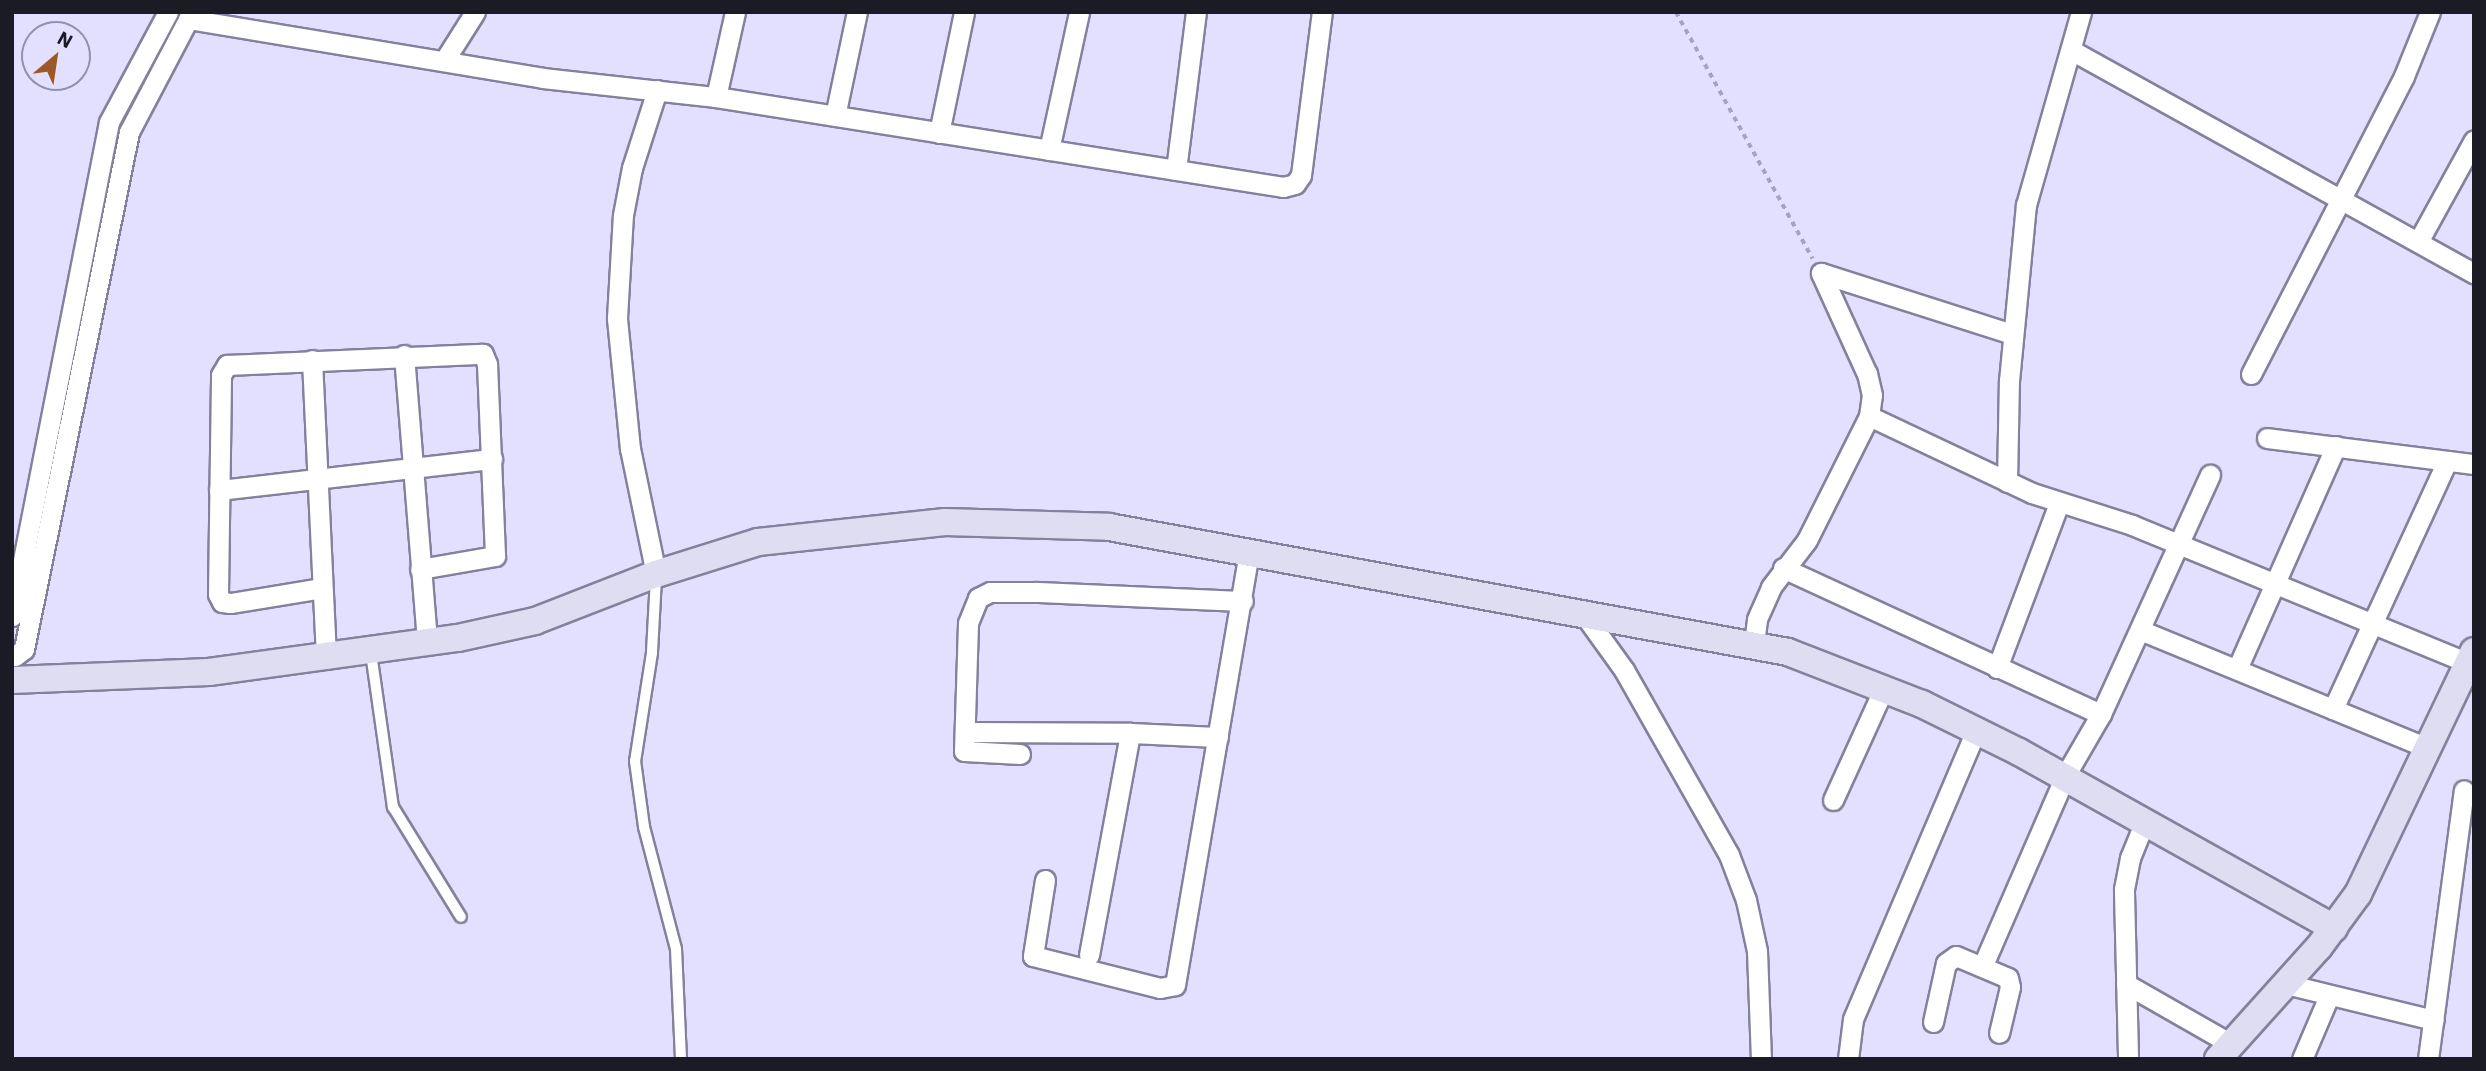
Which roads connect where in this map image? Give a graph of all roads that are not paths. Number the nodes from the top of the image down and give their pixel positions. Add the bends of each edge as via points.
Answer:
1 (168, 12) edge
2 (475, 12) edge
3 (735, 12) edge
4 (857, 12) edge
5 (964, 12) edge
6 (1079, 12) edge
7 (1196, 12) edge
8 (1322, 12) edge
9 (2081, 12) edge
10 (2430, 12) edge
11 (190, 16) edge
12 (2071, 50) junction
13 (444, 61) junction
14 (657, 90) junction
15 (716, 97) junction
16 (835, 116) junction
17 (939, 133) junction
18 (2474, 140) edge
19 (1049, 150) junction
20 (1176, 170) junction
21 (2342, 199) junction
22 (2418, 242) junction
23 (2474, 273) edge
24 (2012, 334) junction
25 (404, 355) junction
26 (312, 360) junction
27 (2251, 374) dead end
28 (1869, 416) junction
29 (2267, 438) dead end
30 (2336, 446) junction
31 (492, 459) junction
32 (2447, 461) junction
33 (2474, 464) edge
34 (412, 467) junction
35 (2210, 475) dead end
36 (317, 478) junction
37 (2007, 482) junction
38 (219, 490) junction
39 (2059, 503) junction
40 (2179, 545) junction
41 (1249, 550) junction
42 (1783, 568) junction
43 (420, 569) junction
44 (656, 574) junction
45 (2273, 586) junction
46 (322, 588) junction
47 (1243, 601) junction
48 (1583, 613) junction
49 (12, 616) edge
50 (2368, 626) junction
51 (2140, 630) junction
52 (427, 643) junction
53 (1749, 643) junction
54 (371, 653) junction
55 (2471, 657) edge
56 (326, 659) junction
57 (13, 667) edge
58 (1997, 668) junction
59 (2237, 669) junction
60 (1884, 688) junction
61 (2333, 709) junction
62 (2101, 714) junction
63 (1976, 731) junction
64 (966, 732) junction
65 (1130, 733) junction
66 (1218, 737) junction
67 (2428, 748) junction
68 (1020, 754) dead end
69 (2065, 776) junction
70 (2465, 790) dead end
71 (1832, 800) dead end
72 (2144, 824) junction
73 (2465, 853) edge
74 (1045, 880) dead end
75 (461, 917) dead end
76 (2334, 928) junction
77 (1089, 955) dead end
78 (1983, 965) junction
79 (2126, 984) junction
80 (2287, 984) junction
81 (2329, 996) junction
82 (2434, 1020) junction
83 (1933, 1022) dead end
84 (1999, 1033) dead end
85 (2224, 1051) edge
86 (2127, 1056) dead end
87 (681, 1059) edge
88 (1762, 1059) edge
89 (1848, 1059) edge
90 (2302, 1059) edge
91 (2428, 1059) edge

1 - 49 street via 109,122
2 - 13 street
3 - 15 street
4 - 16 street
5 - 17 street
6 - 19 street
7 - 20 street
8 - 20 street via 1304,162 1295,184 1283,187
9 - 12 street
10 - 21 street via 2404,76
11 - 13 street
11 - 57 street via 129,132 24,649
12 - 21 street
12 - 24 street via 2033,167
13 - 14 street
14 - 15 street
14 - 44 street via 632,168 623,215 617,318 630,449
15 - 16 street
16 - 17 street
17 - 19 street
18 - 22 street
19 - 20 street
21 - 22 street
21 - 27 street
22 - 23 street
24 - 28 street via 1821,273 1867,374 1872,395
24 - 37 street
25 - 26 street
25 - 31 street via 483,354
25 - 34 street
26 - 36 street
26 - 38 street via 227,365 221,375
28 - 37 street
28 - 42 street via 1807,540
29 - 30 street
30 - 32 street
30 - 45 street
31 - 34 street
31 - 43 street via 495,556
32 - 33 street
32 - 50 street
34 - 36 street
34 - 43 street
35 - 40 street
36 - 38 street
36 - 46 street
37 - 39 street
38 - 46 street via 222,602
39 - 40 street
39 - 58 street
40 - 45 street
40 - 51 street
41 - 44 street via 1109,527 945,522 758,542
41 - 47 street
41 - 48 street
42 - 53 street via 1760,608
42 - 58 street
43 - 52 street
44 - 52 street via 535,621
44 - 87 lane via 652,653 635,761 644,827 676,949
45 - 50 street
45 - 59 street
46 - 56 street
47 - 64 street via 990,592 978,598 968,623
47 - 66 street
48 - 53 street
48 - 88 street via 1624,670 1733,867 1757,951
50 - 55 street
50 - 61 street
51 - 59 street
51 - 62 street
52 - 54 street
53 - 60 street
54 - 56 street
54 - 75 lane via 393,807
55 - 67 street
56 - 57 street via 209,672
58 - 62 street
59 - 61 street
60 - 63 street
60 - 71 street
61 - 67 street
62 - 69 street
63 - 69 street
63 - 89 street via 1853,1018
64 - 65 street
64 - 68 street via 964,751
65 - 66 street
65 - 77 street
66 - 74 street via 1175,985 1160,988 1033,956
67 - 76 street via 2374,865
69 - 72 street
69 - 78 street
70 - 73 street
72 - 76 street
72 - 79 street via 2125,881
73 - 82 street
76 - 80 street
78 - 83 street via 1950,957
78 - 84 street via 2010,983
79 - 85 street
79 - 86 street
80 - 81 street
80 - 85 street
81 - 82 street
81 - 90 street
82 - 91 street

